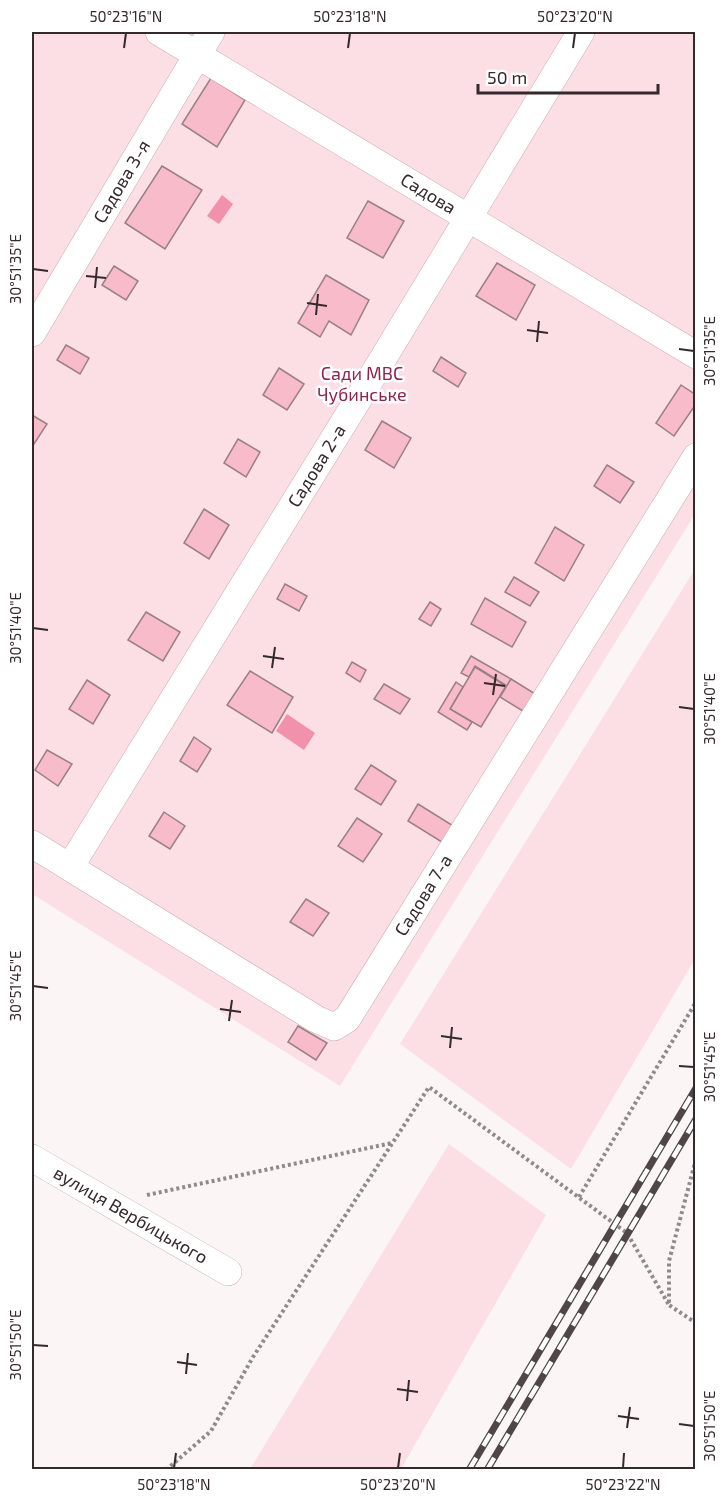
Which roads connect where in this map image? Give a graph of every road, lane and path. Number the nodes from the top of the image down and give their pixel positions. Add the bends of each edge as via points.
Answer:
1 (159, 32) edge
2 (580, 32) edge
3 (204, 43) edge
4 (468, 217) junction
5 (32, 333) edge
6 (696, 355) edge
7 (696, 457) edge
8 (32, 844) edge
9 (70, 867) junction
10 (696, 1002) edge
11 (393, 1142) junction
12 (32, 1158) edge
13 (696, 1159) edge
14 (579, 1197) junction
15 (110, 1203) junction
16 (228, 1272) dead end
17 (669, 1305) junction
18 (696, 1323) edge
19 (166, 1470) edge

1 - 3 street, Садова
2 - 4 street, Садова 2-а
3 - 4 street, Садова
3 - 5 street, Садова 3-я
4 - 6 street, Садова
4 - 9 street, Садова 2-а
7 - 9 street, Садова 7-а via 347,1019 334,1027 316,1019
8 - 9 street, Садова 7-а
10 - 14 path
11 - 14 path via 429,1087
11 - 15 path
11 - 19 path via 252,1357 211,1431
12 - 15 street, вулиця Вербицького
13 - 17 path via 669,1262
14 - 17 path via 627,1233
15 - 16 street, вулиця Вербицького
17 - 18 path

